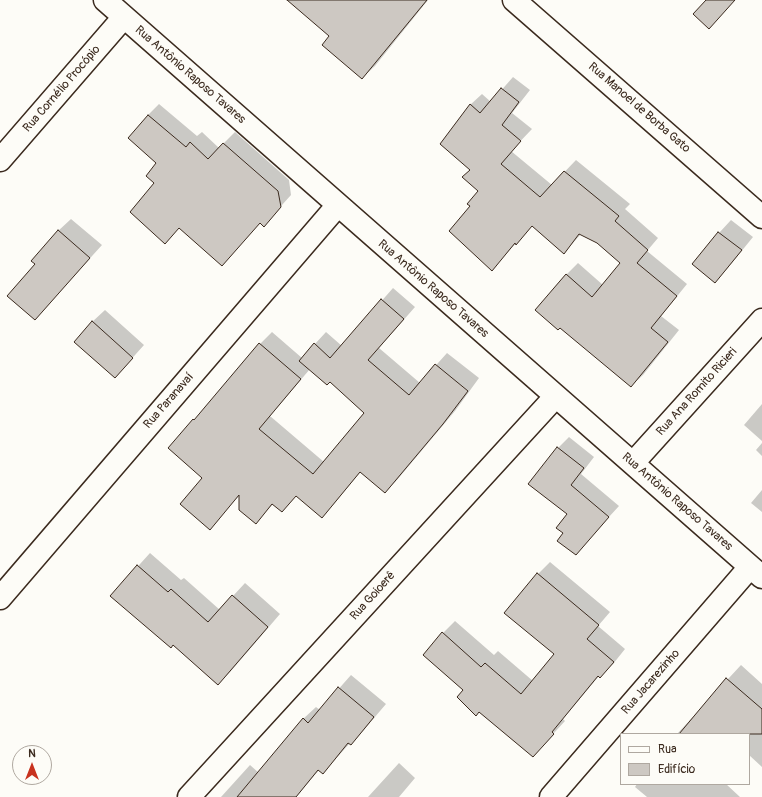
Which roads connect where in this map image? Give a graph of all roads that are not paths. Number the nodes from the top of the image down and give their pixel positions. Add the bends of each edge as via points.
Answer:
1 (105, 0) edge
2 (514, 0) edge
3 (124, 17) junction
4 (0, 160) edge
5 (338, 205) junction
6 (762, 217) edge
7 (762, 320) edge
8 (556, 396) junction
9 (633, 464) junction
10 (756, 572) edge
11 (0, 598) edge
12 (190, 797) edge
13 (552, 797) edge

1 - 3 street, Rua Antônio Raposo Tavares
2 - 6 street, Rua Manoel de Borba Gato
3 - 4 street, Rua Cornélio Procópio
3 - 5 street, Rua Antônio Raposo Tavares
5 - 8 street, Rua Antônio Raposo Tavares
5 - 11 street, Rua Paranavaí
7 - 9 street, Rua Ana Romito Ricieri
8 - 9 street, Rua Antônio Raposo Tavares
8 - 12 street, Rua Goioerê
9 - 10 street, Rua Antônio Raposo Tavares
10 - 13 street, Rua Jacarezinho

